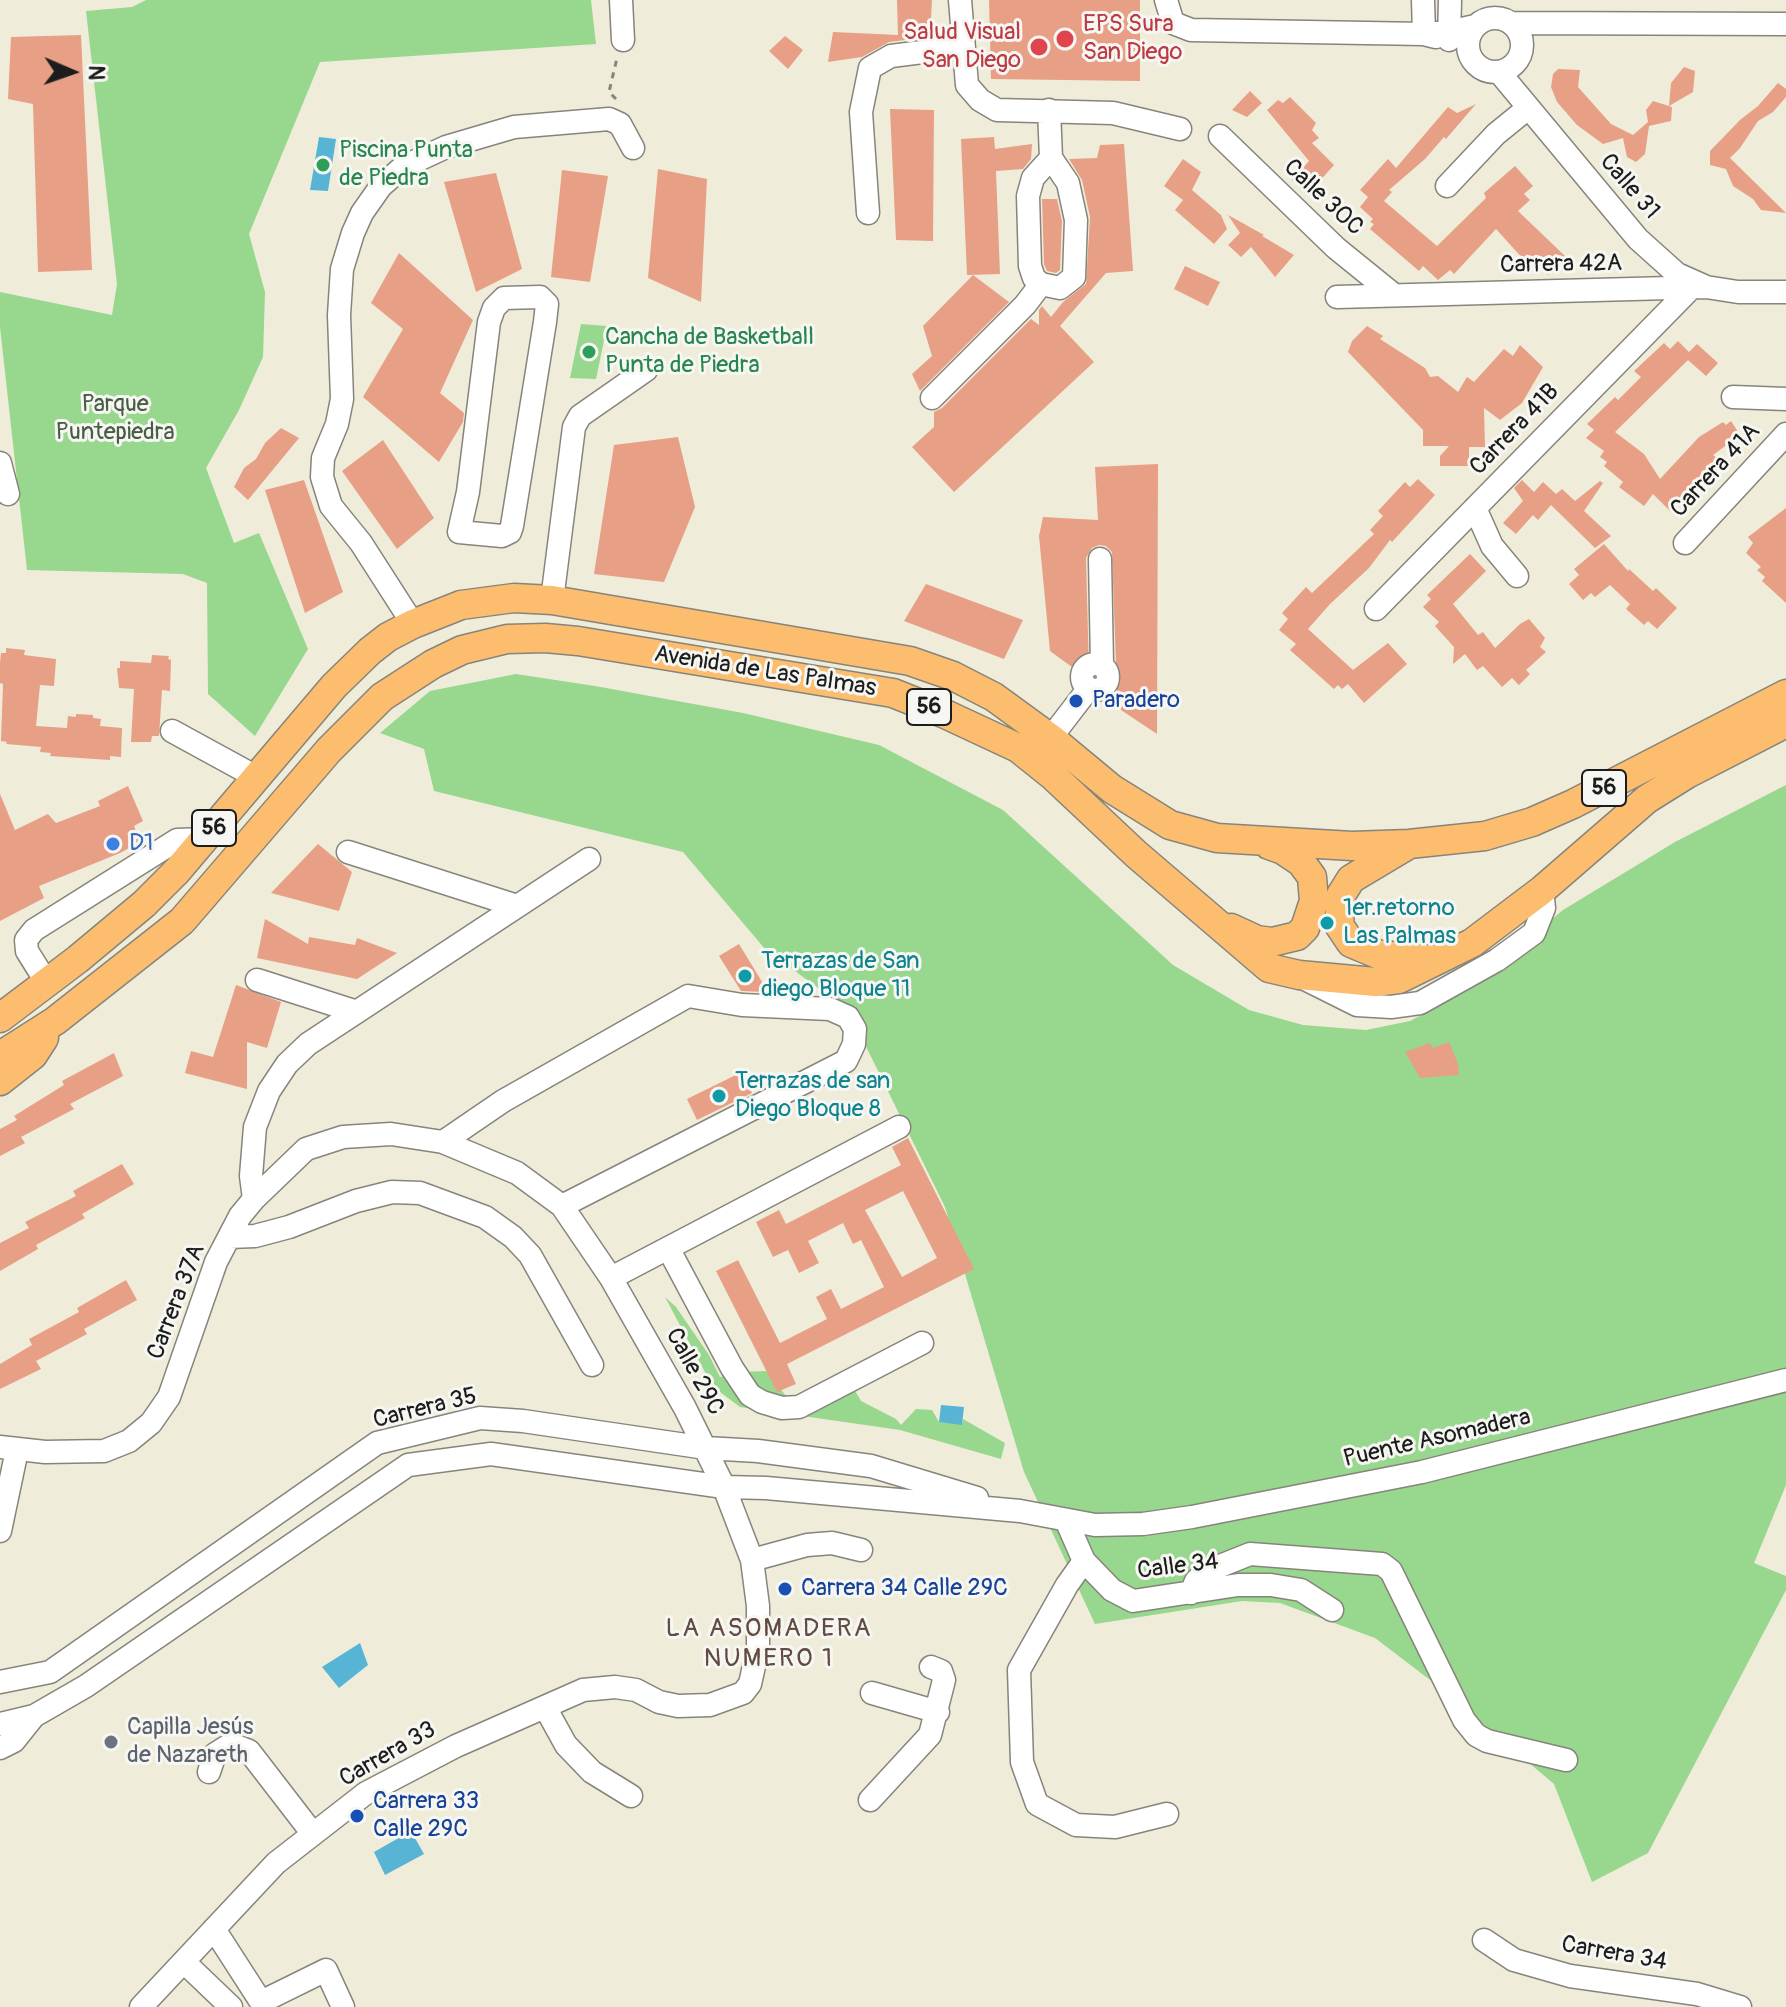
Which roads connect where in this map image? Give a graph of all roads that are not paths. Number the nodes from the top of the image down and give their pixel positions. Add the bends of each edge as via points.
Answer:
1 (621, 0) edge
2 (960, 0) edge
3 (1166, 0) edge
4 (1423, 0) edge
5 (1450, 0) edge
6 (1512, 23) junction
7 (1786, 24) edge
8 (1424, 34) junction
9 (1460, 36) junction
10 (623, 40) dead end
11 (962, 47) junction
12 (1507, 67) junction
13 (1526, 106) junction
14 (1049, 110) junction
15 (1180, 129) dead end
16 (1220, 136) dead end
17 (633, 148) dead end
18 (1051, 158) junction
19 (1447, 186) dead end
20 (868, 213) dead end
21 (1041, 284) junction
22 (1699, 288) junction
23 (1786, 292) edge
24 (1394, 295) junction
25 (540, 297) joint
26 (1337, 297) dead end
27 (646, 370) dead end
28 (1733, 397) dead end
29 (932, 398) dead end
30 (1786, 399) edge
31 (1786, 434) edge
32 (0, 463) edge
33 (8, 494) dead end
34 (1475, 508) junction
35 (1685, 543) dead end
36 (1100, 559) dead end
37 (1517, 576) dead end
38 (552, 600) junction
39 (1376, 609) dead end
40 (413, 624) junction
41 (1786, 694) edge
42 (1786, 723) edge
43 (172, 731) dead end
44 (1053, 740) junction
45 (258, 778) junction
46 (204, 839) junction
47 (1256, 840) junction
48 (1409, 844) junction
49 (348, 852) dead end
50 (589, 859) dead end
51 (1542, 890) junction
52 (517, 906) junction
53 (1215, 921) junction
54 (1440, 960) junction
55 (1299, 975) junction
56 (257, 980) dead end
57 (47, 983) junction
58 (357, 1012) junction
59 (0, 1018) edge
60 (52, 1023) junction
61 (0, 1056) edge
62 (0, 1081) edge
63 (899, 1127) dead end
64 (391, 1134) joint
65 (443, 1142) junction
66 (254, 1199) junction
67 (562, 1206) junction
68 (229, 1237) junction
69 (668, 1248) junction
70 (611, 1278) junction
71 (922, 1343) dead end
72 (592, 1365) dead end
73 (1786, 1380) edge
74 (605, 1433) junction
75 (8, 1448) edge
76 (706, 1448) junction
77 (608, 1471) junction
78 (724, 1487) junction
79 (1020, 1511) junction
80 (1066, 1520) junction
81 (1095, 1525) joint
82 (0, 1531) edge
83 (861, 1550) dead end
84 (752, 1560) junction
85 (1084, 1561) junction
86 (1191, 1593) junction
87 (1332, 1610) dead end
88 (931, 1667) dead end
89 (0, 1682) edge
90 (872, 1693) dead end
91 (678, 1706) joint
92 (545, 1707) junction
93 (938, 1712) junction
94 (34, 1716) junction
95 (0, 1724) edge
96 (0, 1748) edge
97 (1566, 1760) dead end
98 (209, 1772) dead end
99 (631, 1796) dead end
100 (870, 1800) dead end
101 (1167, 1814) dead end
102 (313, 1834) junction
103 (214, 1929) junction
104 (1484, 1940) dead end
105 (233, 1959) junction
106 (184, 1962) junction
107 (205, 1983) junction
108 (141, 2007) edge
109 (231, 2007) edge
110 (343, 2007) edge
111 (1740, 2007) edge

1 - 10 street
2 - 11 street
3 - 8 street via 1173,23 1191,30
4 - 8 street
5 - 9 street
6 - 7 street
6 - 9 street via 1493,17
6 - 12 street via 1522,42 1521,53
8 - 9 street
9 - 12 street via 1478,65 1492,72
11 - 14 street via 967,85 980,100 997,110
11 - 20 street via 891,56 870,68 861,112
12 - 13 street, Calle 31
13 - 19 street
13 - 22 street, Calle 31 via 1638,239
14 - 15 street via 1113,113
14 - 18 street
16 - 24 street, Calle 30C via 1336,248
17 - 40 street via 620,124 609,119 514,127 446,147 403,167 362,213 342,269 342,399 322,477 331,506
18 - 21 street via 1033,178 1028,196 1030,266
18 - 21 street via 1070,190 1076,269 1060,288
21 - 29 street
22 - 23 street, Carrera 42A
22 - 24 street, Carrera 42A
22 - 34 street, Carrera 41B
24 - 26 street, Carrera 42A
25 - 25 street via 504,298 489,322 459,532 510,532 545,322 547,304
27 - 38 street via 580,416 574,427
28 - 30 street
31 - 35 street, Carrera 41A
32 - 33 street
34 - 37 street via 1492,546
34 - 39 street, Carrera 41B
36 - 44 street via 1102,665 1108,680 1100,689 1089,688
38 - 40 main road, Avenida de Las Palmas / 56 via 484,601
38 - 44 main road, Avenida de Las Palmas / 56 via 910,661 994,697
40 - 45 main road, Avenida de Las Palmas / 56 via 388,637 334,686
41 - 48 main road, Avenida de Las Palmas / 56 via 1532,822 1485,836
42 - 51 main road, Avenida de Las Palmas / 56 via 1647,799
43 - 45 street
44 - 47 main road, Avenida de Las Palmas / 56 via 1112,789 1170,825 1217,838
45 - 46 main road, Avenida de Las Palmas / 56
46 - 57 main road, Avenida de Las Palmas / 56 via 144,904
46 - 57 street via 177,840 34,930 26,940 27,951
47 - 48 main road, Avenida de Las Palmas / 56
47 - 53 main road via 1283,850 1312,877 1313,910 1305,928 1297,936 1272,942
48 - 54 main road via 1351,879 1339,906 1339,925 1351,943 1380,955
49 - 52 street
50 - 52 street
51 - 54 main road, Avenida de Las Palmas / 56 via 1472,943
51 - 55 street via 1544,908 1534,933 1420,1003 1357,1005
52 - 58 street
53 - 55 main road, Avenida de Las Palmas / 56 via 1269,968
53 - 60 main road, Avenida de Las Palmas / 56 via 1018,748 893,693 578,641 507,639 462,650 382,697 329,750 182,921
54 - 55 main road, Avenida de Las Palmas / 56 via 1399,979 1375,982
56 - 58 street
57 - 59 main road, Avenida de Las Palmas / 56
58 - 66 street via 308,1044 269,1091 255,1127
60 - 61 main road, Avenida de Las Palmas / 56
60 - 62 main road via 33,1055
63 - 69 street
64 - 65 street, Calle 29C
64 - 66 street, Carrera 37A via 343,1137 306,1149
65 - 67 street, Calle 29C via 517,1173
65 - 67 street via 503,1101 688,996 742,1005 830,1009 848,1017 855,1029 846,1061
66 - 68 street, Carrera 37A
67 - 70 street, Calle 29C
68 - 72 street via 289,1227 392,1192 420,1193 485,1217 513,1237 530,1255
68 - 75 street, Carrera 37A via 169,1397 151,1423 129,1441 104,1451
69 - 70 street
69 - 71 street via 732,1368 750,1395 762,1402 799,1407
70 - 76 street, Calle 29C
73 - 81 street, Puente Asomadera via 1422,1472 1192,1517
74 - 76 street, Carrera 35
74 - 77 street
74 - 89 street, Carrera 35 via 480,1418 377,1443 50,1672
75 - 82 street
76 - 78 street, Calle 29C
76 - 79 street, Carrera 35 via 871,1466
77 - 78 street, Carrera 35
77 - 94 street, Carrera 35 via 491,1454 408,1465 86,1686
78 - 79 street, Carrera 35
78 - 84 street, Calle 29C
79 - 80 street, Carrera 35
80 - 81 street, Carrera 35
80 - 85 street, Calle 34
83 - 84 street via 832,1543 807,1545
84 - 91 street, Calle 29C via 758,1634 750,1684 743,1693 719,1702
85 - 86 street, Calle 34 via 1112,1590 1133,1601
85 - 101 street via 1019,1670 1022,1762 1037,1804 1076,1825 1115,1827
86 - 87 street, Calle 34 via 1271,1585 1301,1590
86 - 97 street via 1205,1572 1250,1554 1382,1564 1391,1571 1476,1735
88 - 93 street via 941,1671 944,1680
90 - 93 street
91 - 92 street, Carrera 33 via 615,1687 583,1690
92 - 99 street via 566,1745 592,1772
92 - 102 street, Carrera 33 via 366,1793
93 - 100 street via 930,1735
94 - 95 street, Carrera 35
94 - 96 street via 14,1741
98 - 102 street via 215,1754 231,1744 249,1751
102 - 103 street, Carrera 33 via 276,1863
103 - 105 street
103 - 106 street, Carrera 33
104 - 111 street, Carrera 34 via 1514,1960 1570,1976 1697,1994
105 - 107 street
105 - 110 street via 261,2002 326,1970
106 - 107 street
106 - 108 street, Carrera 33
107 - 109 street

